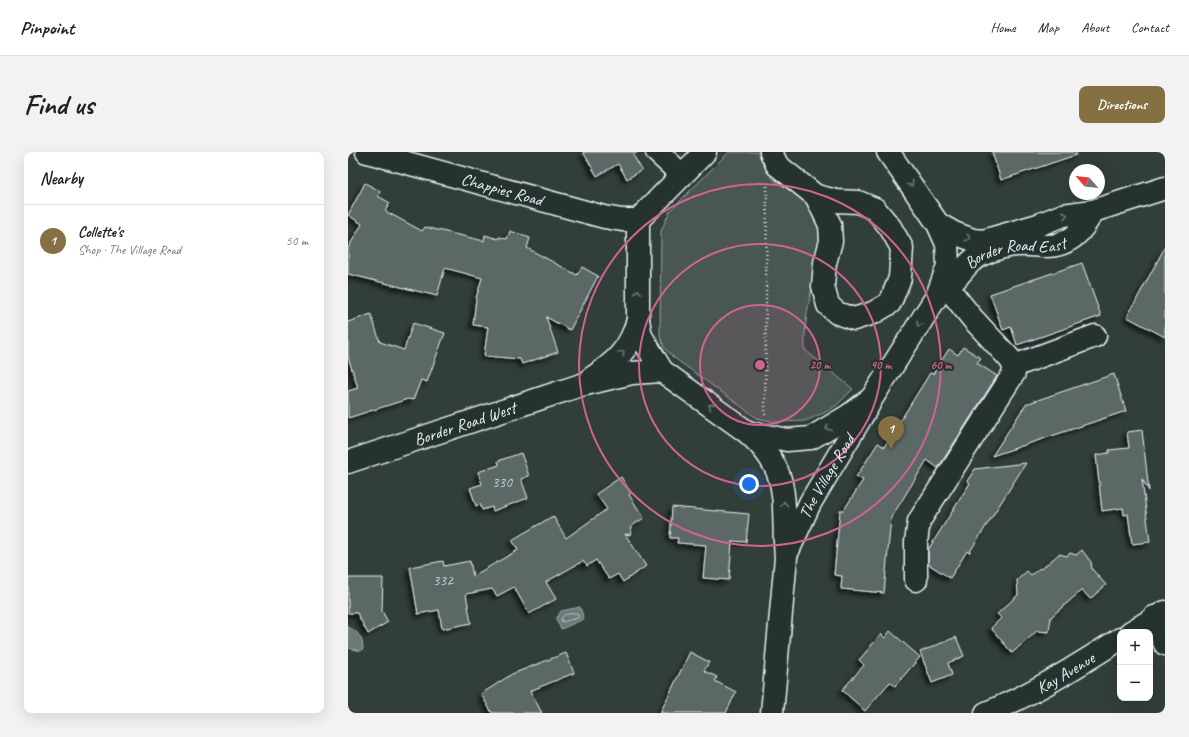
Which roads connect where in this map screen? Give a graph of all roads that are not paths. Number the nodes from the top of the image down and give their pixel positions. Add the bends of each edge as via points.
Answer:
1 (367, 152) edge
2 (657, 152) edge
3 (704, 152) edge
4 (771, 152) edge
5 (888, 152) edge
6 (682, 175) junction
7 (1165, 188) edge
8 (816, 196) junction
9 (638, 220) junction
10 (938, 224) junction
11 (1002, 242) junction
12 (943, 292) junction
13 (638, 320) junction
14 (1095, 336) dead end
15 (1014, 366) junction
16 (662, 371) junction
17 (581, 385) junction
18 (872, 398) junction
19 (755, 433) junction
20 (348, 462) edge
21 (786, 557) junction
22 (916, 580) dead end
23 (1160, 615) edge
24 (1136, 629) edge
25 (1117, 641) edge
26 (1165, 644) edge
27 (772, 713) edge
28 (986, 713) edge

1 - 9 street, Chappies Road via 604,216
2 - 6 street
3 - 6 street
4 - 8 street via 777,165
5 -> 10 street
6 - 9 street
7 - 11 street, Border Road East via 1093,211 1084,228 1062,244 1053,246
8 - 8 street via 830,225 831,241 825,263 823,286 828,305 837,313 854,319 873,313 890,303 900,278 902,248 890,227 875,209 858,202 836,201
13 -> 9 street
10 -> 11 street, Border Road East via 973,240
10 - 12 street via 947,244 948,266
11 - 12 street, Border Road East via 967,265
12 - 15 street via 972,318
12 -> 18 street, The Village Road
13 - 16 street via 642,336
17 -> 13 street, Border Road West via 621,354 632,339
14 - 15 street
15 - 22 street via 1011,380 920,521 916,542
16 - 17 street, Border Road West via 632,373
19 -> 16 street
17 - 20 street, Border Road West
18 -> 19 street via 811,438 787,440
18 - 21 street, The Village Road via 810,503
21 -> 19 street, The Village Road via 783,486 778,471
21 - 27 street, The Village Road
23 - 24 street
23 - 26 street
25 - 28 street, Kay Avenue via 1032,692

